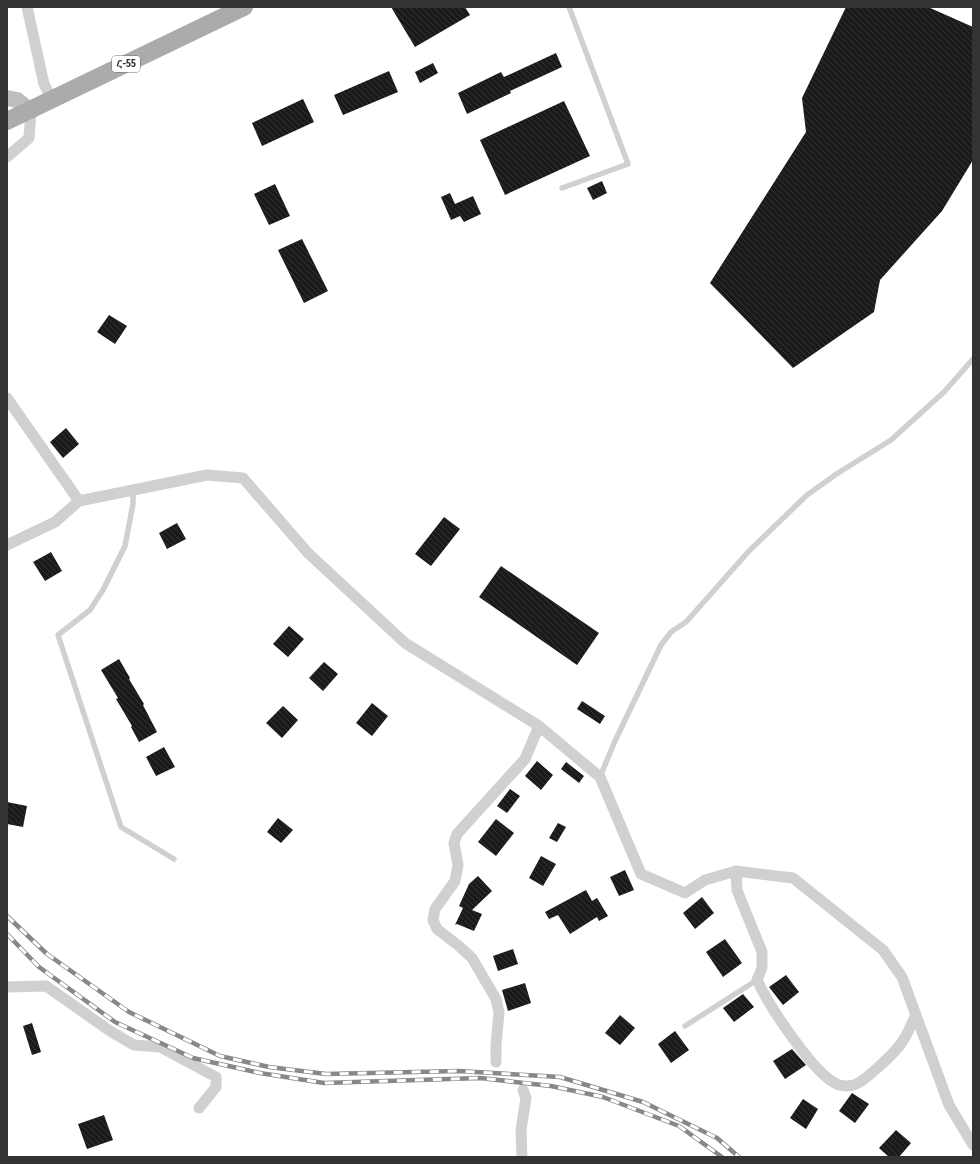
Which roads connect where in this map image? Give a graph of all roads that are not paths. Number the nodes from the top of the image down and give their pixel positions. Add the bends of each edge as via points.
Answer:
1 (244, 7) edge
2 (569, 7) edge
3 (29, 9) edge
4 (7, 98) edge
5 (52, 100) junction
6 (31, 111) junction
7 (7, 121) edge
8 (7, 157) edge
9 (562, 188) dead end
10 (973, 359) edge
11 (7, 398) edge
12 (133, 491) junction
13 (79, 501) junction
14 (7, 545) edge
15 (540, 726) junction
16 (600, 777) junction
17 (174, 860) dead end
18 (736, 871) junction
19 (757, 980) junction
20 (7, 987) edge
21 (916, 1015) junction
22 (685, 1026) dead end
23 (496, 1062) dead end
24 (523, 1090) dead end
25 (199, 1108) dead end
26 (973, 1145) edge
27 (522, 1157) edge

1 - 5 main road, Հ-55
2 - 9 lane via 628,164
3 - 5 street via 44,84
4 - 6 street via 17,100
5 - 6 main road, Հ-55
6 - 7 main road, Հ-55
6 - 8 street via 29,138
10 - 16 lane via 944,392 891,440 807,495 749,551 686,622 671,632 661,646
11 - 13 street
12 - 13 street
12 - 15 street via 206,475 243,478 308,554 405,643
12 - 17 lane via 125,546 103,590 90,610 58,635 121,827
13 - 14 street via 55,522
15 - 16 street
15 - 23 street via 525,759 457,834 454,843 458,865 455,881 435,909 433,920 436,928 472,958 496,999 499,1012
16 - 18 street via 641,874 685,893 705,880
18 - 19 street via 737,890 762,952 762,968
18 - 21 street via 793,878 883,950 902,977
19 - 21 street via 794,1040 830,1080 840,1085 856,1084 871,1074 902,1043
19 - 22 lane
20 - 25 street via 46,986 134,1045 160,1047 216,1077 216,1087
21 - 26 street via 949,1105
24 - 27 street via 526,1098 521,1130

